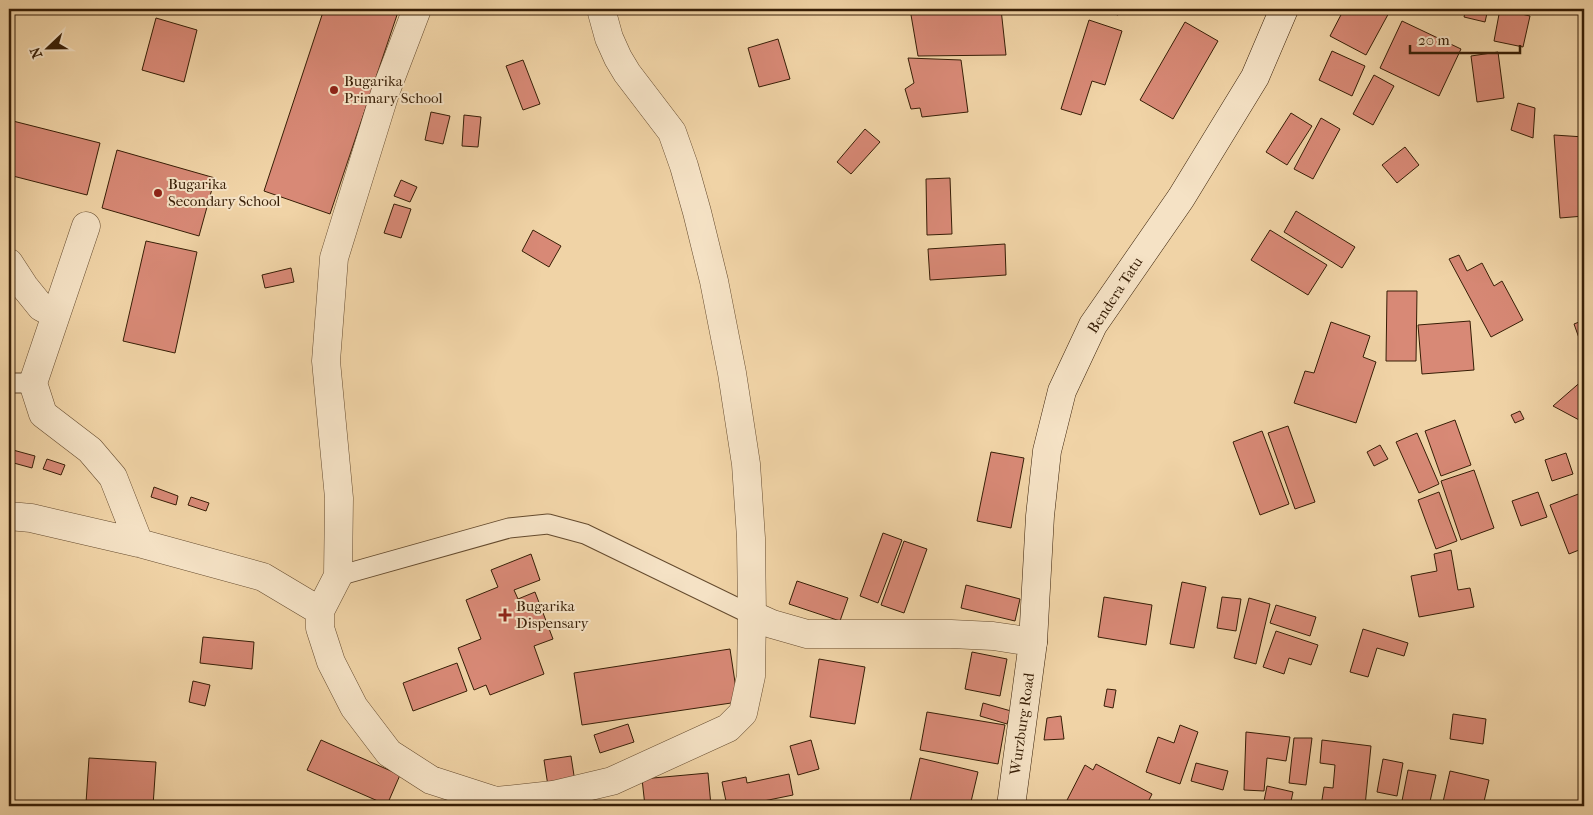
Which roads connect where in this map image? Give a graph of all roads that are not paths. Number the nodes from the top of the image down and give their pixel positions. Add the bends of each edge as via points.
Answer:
1 (417, 9) edge
2 (601, 9) edge
3 (1284, 9) edge
4 (86, 226) dead end
5 (9, 263) edge
6 (56, 315) junction
7 (21, 383) edge
8 (9, 516) edge
9 (139, 543) junction
10 (338, 576) junction
11 (320, 611) junction
12 (752, 615) junction
13 (1033, 642) junction
14 (1011, 806) edge

1 - 10 street via 385,93 334,258 326,361 339,498
2 - 12 street via 609,38 626,74 672,132 697,212 732,373 746,464
3 - 13 street, Bendera Tatu via 1255,77 1181,198 1093,325 1062,390 1047,451
4 - 6 street
5 - 6 street via 41,307
6 - 7 street
7 - 9 street via 43,414 90,450 113,477
8 - 9 street via 31,518
9 - 11 street via 263,578
10 - 11 street
10 - 12 lane via 509,528 548,524 585,534
11 - 12 street via 320,628 332,662 354,707 389,753 431,780 496,801 553,795 612,780 728,728 743,713 751,676
12 - 13 street via 807,634 951,634
13 - 14 street, Wurzburg Road

